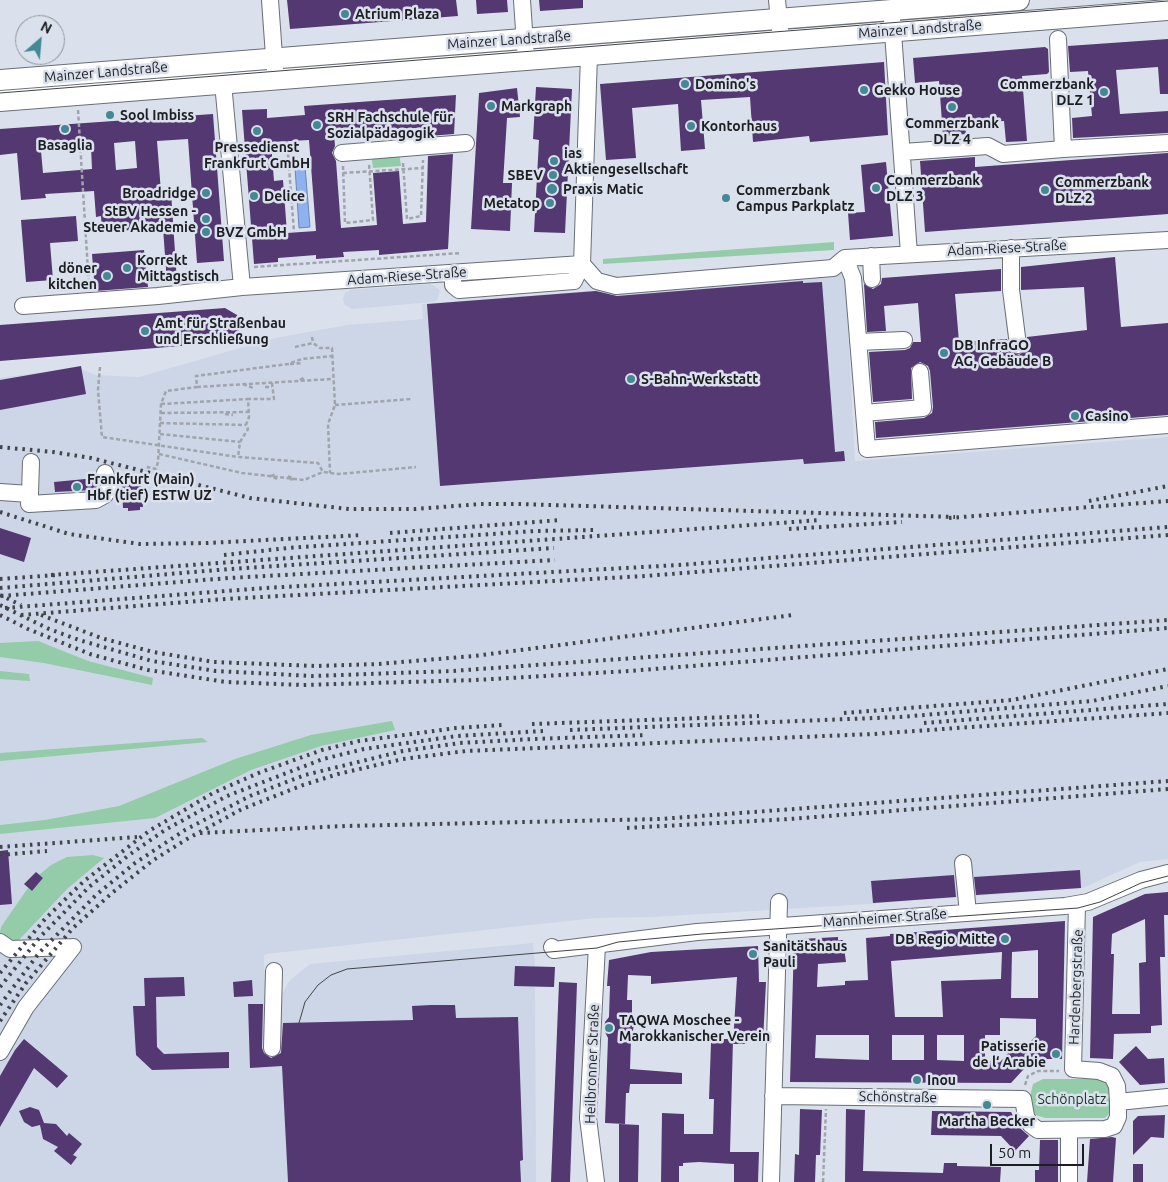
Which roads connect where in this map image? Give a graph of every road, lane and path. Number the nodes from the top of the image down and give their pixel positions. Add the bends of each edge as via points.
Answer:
1 (270, 0) edge
2 (522, 0) edge
3 (1019, 0) edge
4 (778, 10) edge
5 (892, 10) junction
6 (1168, 10) edge
7 (893, 31) junction
8 (525, 39) junction
9 (1058, 39) dead end
10 (780, 40) junction
11 (589, 55) junction
12 (274, 59) junction
13 (526, 60) junction
14 (25, 78) junction
15 (275, 79) junction
16 (0, 80) edge
17 (223, 83) junction
18 (27, 98) junction
19 (0, 100) edge
20 (78, 108) dead end
21 (466, 143) dead end
22 (1168, 143) edge
23 (242, 147) dead end
24 (424, 147) junction
25 (402, 149) junction
26 (1062, 149) junction
27 (368, 152) junction
28 (903, 152) junction
29 (342, 153) joint
30 (423, 168) junction
31 (403, 169) junction
32 (369, 171) junction
33 (343, 173) junction
34 (294, 232) dead end
35 (1168, 240) edge
36 (1011, 248) junction
37 (461, 253) dead end
38 (909, 254) junction
39 (871, 256) junction
40 (845, 258) junction
41 (582, 264) junction
42 (240, 268) junction
43 (872, 279) dead end
44 (242, 287) junction
45 (90, 301) junction
46 (23, 306) dead end
47 (312, 337) dead end
48 (904, 340) dead end
49 (858, 342) junction
50 (313, 345) junction
51 (1018, 345) dead end
52 (302, 347) dead end
53 (333, 356) junction
54 (322, 357) junction
55 (314, 360) dead end
56 (304, 363) dead end
57 (288, 364) junction
58 (100, 367) dead end
59 (920, 372) dead end
60 (305, 377) dead end
61 (316, 377) dead end
62 (332, 378) junction
63 (300, 380) junction
64 (322, 380) junction
65 (243, 384) junction
66 (272, 385) junction
67 (197, 387) junction
68 (265, 387) dead end
69 (253, 388) dead end
70 (248, 400) junction
71 (411, 400) dead end
72 (225, 402) junction
73 (232, 402) dead end
74 (244, 402) dead end
75 (161, 404) junction
76 (335, 405) junction
77 (161, 413) junction
78 (249, 413) junction
79 (864, 413) junction
80 (224, 414) junction
81 (233, 415) dead end
82 (244, 415) dead end
83 (160, 423) junction
84 (1168, 425) edge
85 (226, 426) junction
86 (245, 426) junction
87 (233, 428) dead end
88 (160, 434) junction
89 (240, 442) junction
90 (159, 444) junction
91 (213, 452) junction
92 (221, 452) dead end
93 (232, 453) dead end
94 (159, 454) junction
95 (239, 456) junction
96 (270, 460) junction
97 (31, 462) dead end
98 (278, 462) dead end
99 (290, 462) dead end
100 (300, 463) junction
101 (416, 468) dead end
102 (323, 472) junction
103 (105, 473) dead end
104 (330, 473) junction
105 (277, 474) dead end
106 (271, 476) junction
107 (288, 476) dead end
108 (277, 479) dead end
109 (294, 479) junction
110 (288, 480) dead end
111 (144, 481) dead end
112 (0, 492) edge
113 (30, 494) junction
114 (963, 863) dead end
115 (1168, 873) edge
116 (780, 902) dead end
117 (1077, 904) junction
118 (968, 913) junction
119 (779, 925) junction
120 (0, 942) edge
121 (597, 945) junction
122 (552, 946) dead end
123 (274, 971) dead end
124 (5, 1027) edge
125 (272, 1048) dead end
126 (0, 1052) edge
127 (1073, 1069) junction
128 (774, 1096) junction
129 (1168, 1097) edge
130 (1023, 1099) junction
131 (1118, 1102) junction
132 (826, 1105) dead end
133 (1069, 1131) junction
134 (596, 1182) edge
135 (771, 1182) edge
136 (823, 1182) edge
137 (1069, 1182) edge

1 - 12 street
2 - 8 street
3 - 5 main road, Mainzer Landstraße
4 - 5 main road, Mainzer Landstraße
4 - 8 main road, Mainzer Landstraße
4 - 10 street
5 - 7 street
6 - 7 main road, Mainzer Landstraße
7 - 10 main road, Mainzer Landstraße
7 - 28 street
8 - 12 main road, Mainzer Landstraße
8 - 13 street
9 - 26 street
10 - 11 main road, Mainzer Landstraße
11 - 13 main road, Mainzer Landstraße
11 - 41 street
12 - 14 main road, Mainzer Landstraße
12 - 15 street
13 - 15 main road, Mainzer Landstraße
14 - 16 main road, Mainzer Landstraße
14 - 18 street
15 - 17 main road, Mainzer Landstraße
17 - 18 main road, Mainzer Landstraße
17 - 42 street
18 - 19 main road, Mainzer Landstraße
20 - 45 path
21 - 24 street
22 - 26 street
23 - 34 path via 287,143
24 - 25 street
24 - 30 path
25 - 27 street
25 - 31 path
26 - 28 street via 1003,154 988,146
27 - 29 street
27 - 32 path
28 - 38 street
29 - 33 path
30 - 31 path
30 - 31 path via 421,216 407,219
31 - 32 path
32 - 33 path
32 - 33 path via 373,220 345,223
35 - 36 street, Adam-Riese-Straße
36 - 38 street, Adam-Riese-Straße
36 - 51 street via 1011,290
37 - 42 path
38 - 39 street, Adam-Riese-Straße
39 - 40 street, Adam-Riese-Straße
39 - 43 street
40 - 41 street via 833,268 616,286 597,281
40 - 49 street via 853,278
41 - 44 street, Adam-Riese-Straße
42 - 44 street
44 - 45 street, Adam-Riese-Straße
45 - 46 street, Adam-Riese-Straße
47 - 50 path
48 - 49 street
49 - 79 street
50 - 52 path via 295,347
50 - 53 path via 332,348
53 - 54 path
53 - 62 path
54 - 55 path
54 - 57 path
56 - 57 path
57 - 67 path via 196,376
58 - 90 path via 98,390 102,437
59 - 79 street via 923,408
60 - 63 path
61 - 64 path
62 - 64 path
62 - 76 path
63 - 64 path
63 - 66 path
65 - 66 path
65 - 67 path
65 - 69 path
66 - 68 path
66 - 70 path via 274,399
67 - 75 path via 166,391
70 - 72 path
70 - 74 path
70 - 78 path
71 - 76 path
72 - 73 path
72 - 75 path
75 - 77 path
76 - 104 path via 328,424
77 - 80 path
77 - 83 path
78 - 80 path
78 - 82 path
78 - 86 path
79 - 84 street via 867,449
80 - 81 path
83 - 85 path
83 - 88 path
85 - 86 path
85 - 87 path
86 - 89 path via 248,429
88 - 89 path
88 - 90 path
89 - 95 path
90 - 91 path
90 - 94 path
91 - 92 path
91 - 95 path
93 - 95 path
94 - 106 path via 242,473
94 - 111 path via 156,469 148,467
95 - 96 path
96 - 98 path
96 - 100 path
97 - 113 street
99 - 100 path
100 - 102 path via 318,463
101 - 104 path
102 - 104 path
102 - 109 path via 304,480
103 - 113 street via 110,486 105,495 96,500 29,504
105 - 106 path
106 - 108 path
106 - 109 path
107 - 109 path
109 - 110 path
112 - 113 street
114 - 118 street
115 - 117 street, Mannheimer Straße
116 - 119 street
117 - 118 street, Mannheimer Straße
117 - 127 street, Hardenbergstraße
118 - 119 street, Mannheimer Straße via 870,912
119 - 121 street, Mannheimer Straße via 631,938
119 - 128 street
120 - 124 street via 10,949 73,948
121 - 122 street, Mannheimer Straße via 554,950
121 - 134 street, Heilbronner Straße via 588,1118
123 - 125 street
124 - 126 street
127 - 130 path via 1038,1071 1028,1076
127 - 131 street via 1099,1071 1112,1076 1117,1086
128 - 130 street, Schönstraße
128 - 135 street
129 - 131 street
130 - 133 street via 1026,1116 1038,1130
131 - 133 street via 1114,1126
132 - 136 path
133 - 137 street

